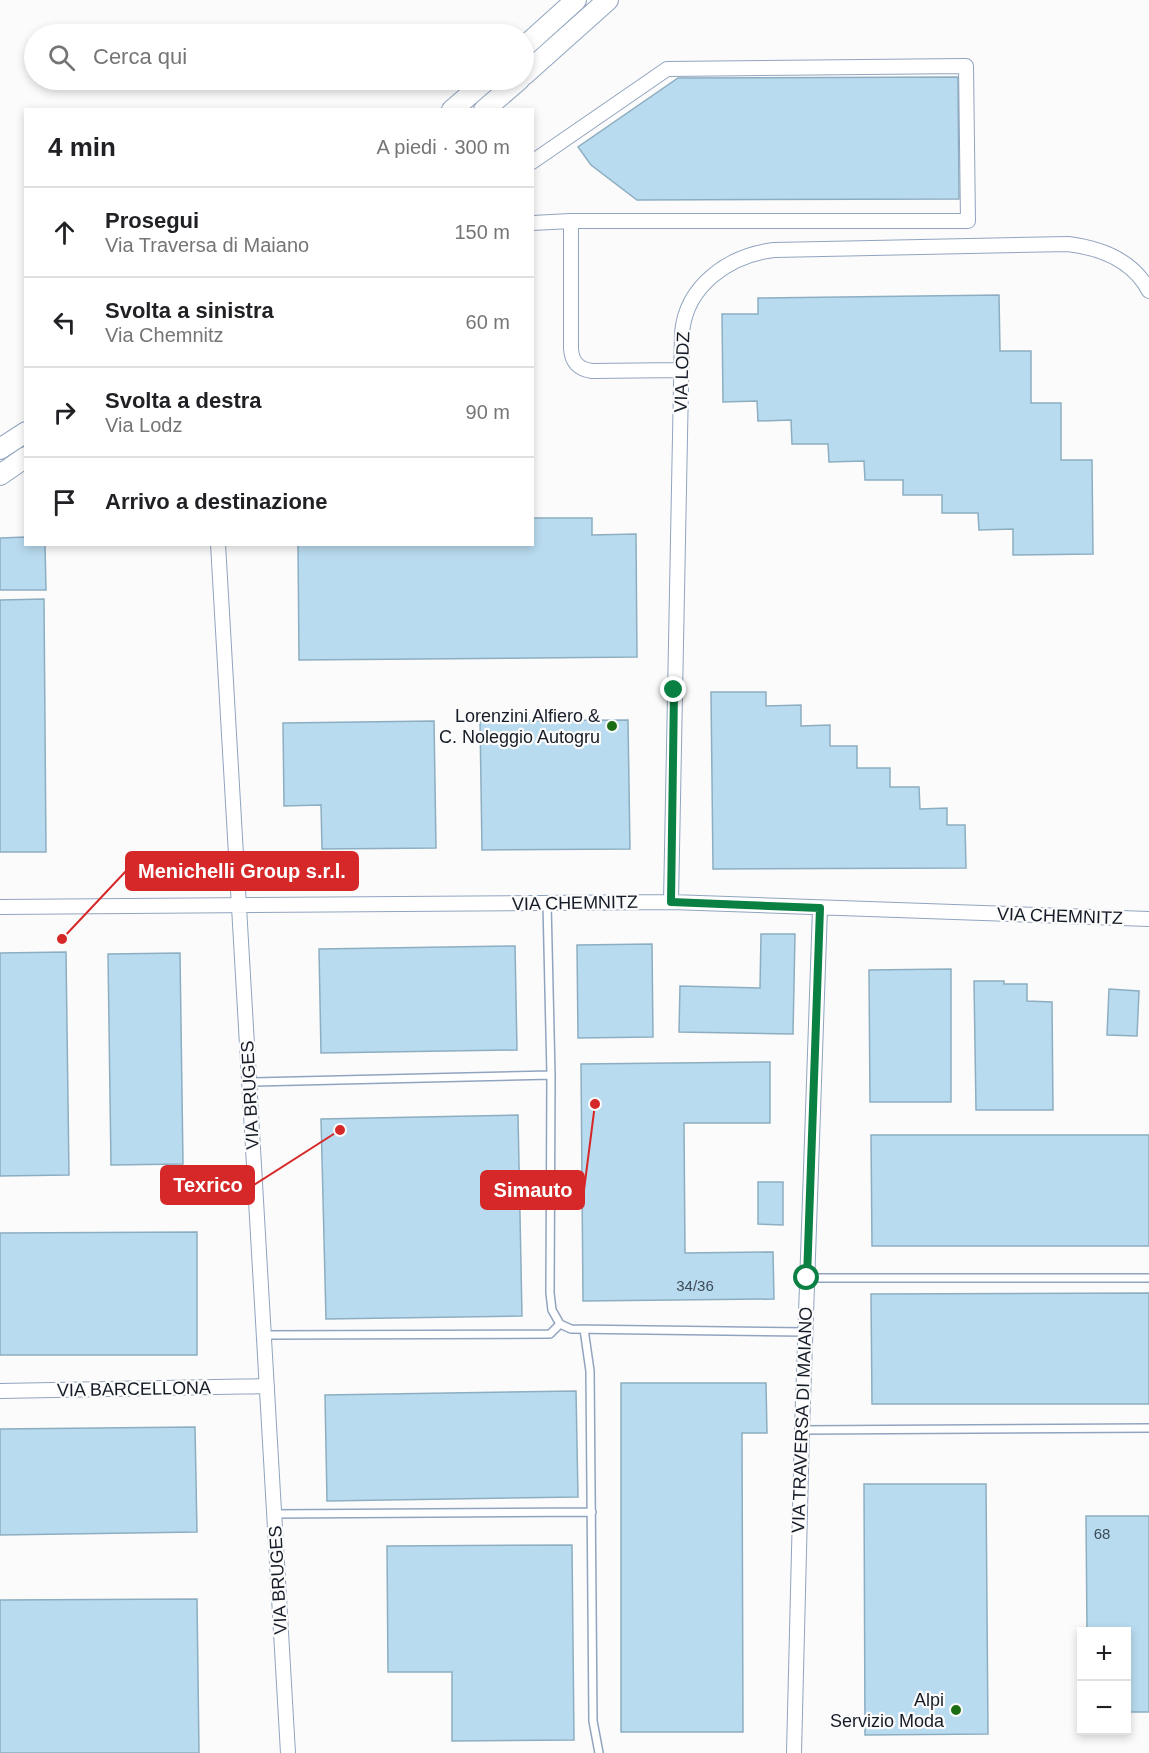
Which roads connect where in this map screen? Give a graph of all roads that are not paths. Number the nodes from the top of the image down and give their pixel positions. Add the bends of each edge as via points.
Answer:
1 (576, 0) edge
2 (608, 0) edge
3 (534, 38) edge
4 (534, 66) edge
5 (475, 90) edge
6 (507, 90) edge
7 (454, 108) edge
8 (486, 108) edge
9 (534, 161) edge
10 (571, 221) junction
11 (534, 223) edge
12 (1149, 291) edge
13 (682, 370) junction
14 (24, 433) edge
15 (0, 450) edge
16 (24, 459) edge
17 (0, 475) edge
18 (218, 546) edge
19 (671, 902) junction
20 (547, 903) junction
21 (240, 905) junction
22 (0, 907) edge
23 (820, 908) junction
24 (1149, 919) edge
25 (551, 1075) junction
26 (250, 1082) junction
27 (807, 1278) junction
28 (1149, 1278) edge
29 (560, 1324) junction
30 (584, 1329) junction
31 (805, 1332) junction
32 (265, 1335) junction
33 (267, 1386) junction
34 (0, 1391) edge
35 (1149, 1428) edge
36 (802, 1430) junction
37 (592, 1512) junction
38 (274, 1514) junction
39 (288, 1753) edge
40 (598, 1753) edge
41 (794, 1753) edge

1 - 3 main road
2 - 4 main road
5 - 7 main road
6 - 8 main road
9 - 10 street via 667,69 966,66 968,221
10 - 11 street
10 - 13 street via 571,349 576,363 587,370
12 - 13 street, VIA LODZ via 1114,255 1068,244 759,251 728,264 699,291 683,321
13 - 19 street, VIA LODZ
14 - 15 main road
16 - 17 main road
18 - 21 street, VIA BRUGES
19 - 20 street, VIA CHEMNITZ
19 - 23 street, VIA CHEMNITZ
20 - 21 street, VIA CHEMNITZ
20 - 25 lane
21 - 22 street, VIA CHEMNITZ
21 - 26 street, VIA BRUGES
23 - 24 street, VIA CHEMNITZ
23 - 27 street, VIA TRAVERSA DI MAIANO
25 - 26 lane
25 - 29 lane via 550,1293 552,1310
26 - 32 street, VIA BRUGES
27 - 28 lane
27 - 31 street, VIA TRAVERSA DI MAIANO
29 - 30 lane
29 - 32 lane via 550,1334
30 - 31 lane
30 - 37 lane via 590,1371
31 - 36 street, VIA TRAVERSA DI MAIANO
32 - 33 street, VIA BRUGES
33 - 34 street, VIA BARCELLONA
33 - 38 street, VIA BRUGES
35 - 36 lane
36 - 41 street, VIA TRAVERSA DI MAIANO
37 - 38 lane
37 - 40 lane via 593,1720
38 - 39 street, VIA BRUGES

